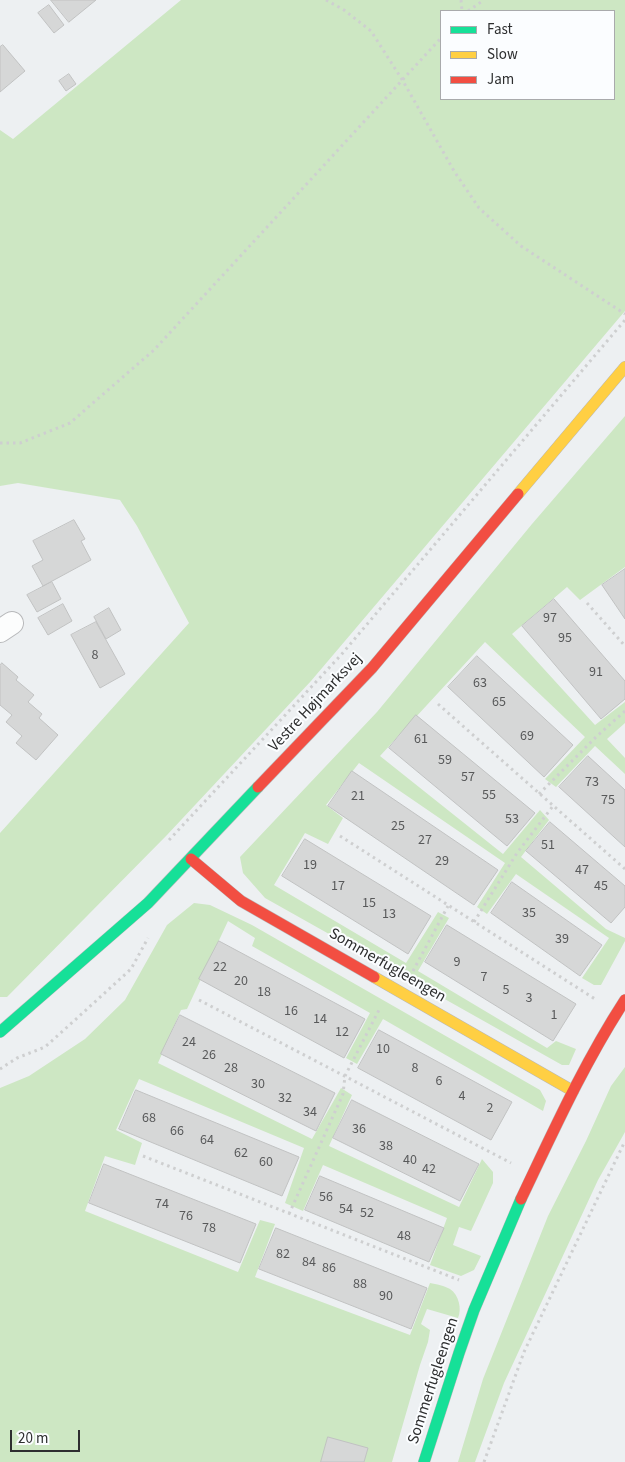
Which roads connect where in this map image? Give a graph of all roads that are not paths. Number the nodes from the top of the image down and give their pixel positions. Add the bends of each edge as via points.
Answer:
1 (625, 367) edge
2 (191, 859) junction
3 (625, 1000) edge
4 (0, 1032) edge
5 (574, 1091) junction
6 (424, 1462) edge

1 - 2 street, Vestre Højmarksvej via 372,668
2 - 4 street, Vestre Højmarksvej via 148,903
2 - 5 street, Sommerfugleengen via 240,901
3 - 5 street, Sommerfugleengen
5 - 6 street, Sommerfugleengen via 482,1289

